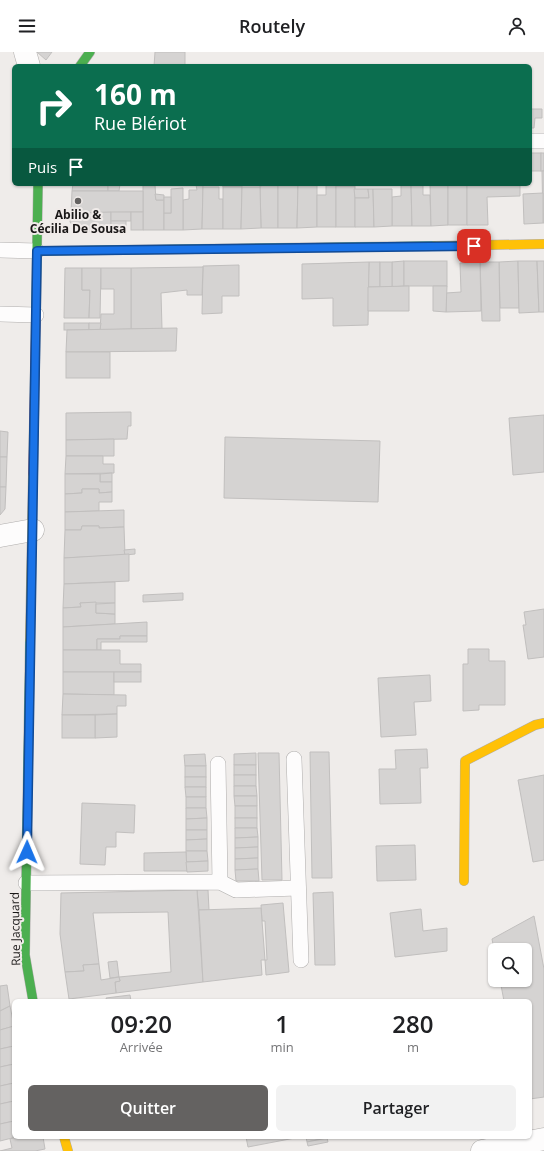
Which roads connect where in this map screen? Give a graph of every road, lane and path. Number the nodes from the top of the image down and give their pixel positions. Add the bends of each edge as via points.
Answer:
1 (25, 52) edge
2 (90, 52) edge
3 (28, 64) edge
4 (81, 64) edge
5 (532, 141) edge
6 (544, 141) edge
7 (38, 186) edge
8 (544, 244) edge
9 (0, 250) edge
10 (37, 251) junction
11 (0, 314) edge
12 (36, 315) junction
13 (33, 530) junction
14 (0, 536) edge
15 (544, 723) edge
16 (294, 759) dead end
17 (218, 764) dead end
18 (464, 881) dead end
19 (220, 882) junction
20 (26, 883) junction
21 (298, 888) junction
22 (300, 960) dead end
23 (33, 999) edge
24 (65, 1139) edge
25 (544, 1140) edge
26 (68, 1151) edge
27 (482, 1151) edge

1 - 3 street
2 - 4 street
5 - 6 lane
7 - 10 street, Rue Jacquard
8 - 10 street
9 - 10 lane
10 - 12 street, Rue Jacquard
11 - 12 lane
12 - 13 street, Rue Jacquard
13 - 14 street
13 - 20 street, Rue Jacquard
15 - 18 street via 535,725 465,761
16 - 21 lane
17 - 19 lane
19 - 20 lane
19 - 21 lane via 236,890
20 - 23 street, Rue Jacquard via 25,955
21 - 22 lane
24 - 26 street
25 - 27 street

